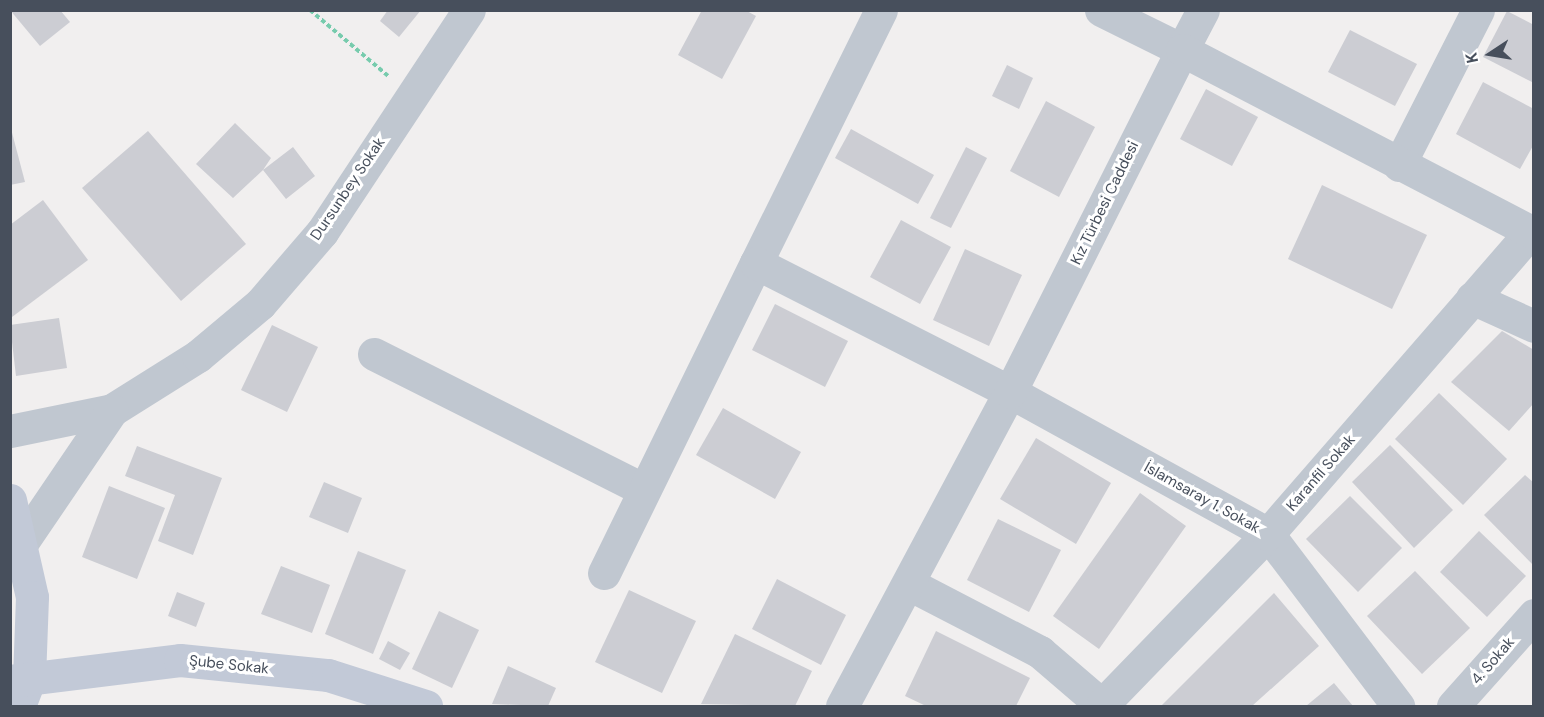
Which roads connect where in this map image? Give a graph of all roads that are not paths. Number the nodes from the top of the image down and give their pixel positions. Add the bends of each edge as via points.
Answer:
1 (469, 10) edge
2 (881, 10) edge
3 (1101, 10) edge
4 (1203, 10) edge
5 (1478, 10) edge
6 (1182, 50) junction
7 (1399, 165) junction
8 (1532, 233) edge
9 (756, 263) junction
10 (1472, 298) junction
11 (1533, 326) edge
12 (374, 354) dead end
13 (1010, 392) junction
14 (112, 410) junction
15 (10, 431) edge
16 (644, 490) junction
17 (10, 500) edge
18 (1268, 534) junction
19 (23, 541) junction
20 (604, 573) dead end
21 (909, 584) junction
22 (1533, 615) edge
23 (19, 689) edge
24 (426, 706) edge
25 (842, 706) edge
26 (1103, 706) edge
27 (1398, 706) edge
28 (1453, 706) edge

1 - 14 street, Dursunbey Sokak via 322,232 260,304 198,356
2 - 9 street
3 - 6 street
4 - 6 street, Kız Türbesi Caddesi
5 - 7 street
6 - 7 street
6 - 13 street, Kız Türbesi Caddesi
7 - 8 street
8 - 10 street, Karanfil Sokak
9 - 13 street, İslamsaray 1. Sokak
9 - 16 street
10 - 11 street
10 - 18 street, Karanfil Sokak
12 - 16 street
13 - 18 street, İslamsaray 1. Sokak
13 - 21 street, Kız Türbesi Caddesi
14 - 15 street, Dursunbey Sokak
14 - 19 street
16 - 20 street
17 - 19 main road
18 - 26 street, Karanfil Sokak
18 - 27 street, İslamsaray 1. Sokak
19 - 23 main road via 32,597
21 - 25 street, Kız Türbesi Caddesi
21 - 26 street via 1040,652
22 - 28 street, 4. Sokak
23 - 24 main road, Şube Sokak via 180,660 328,675

